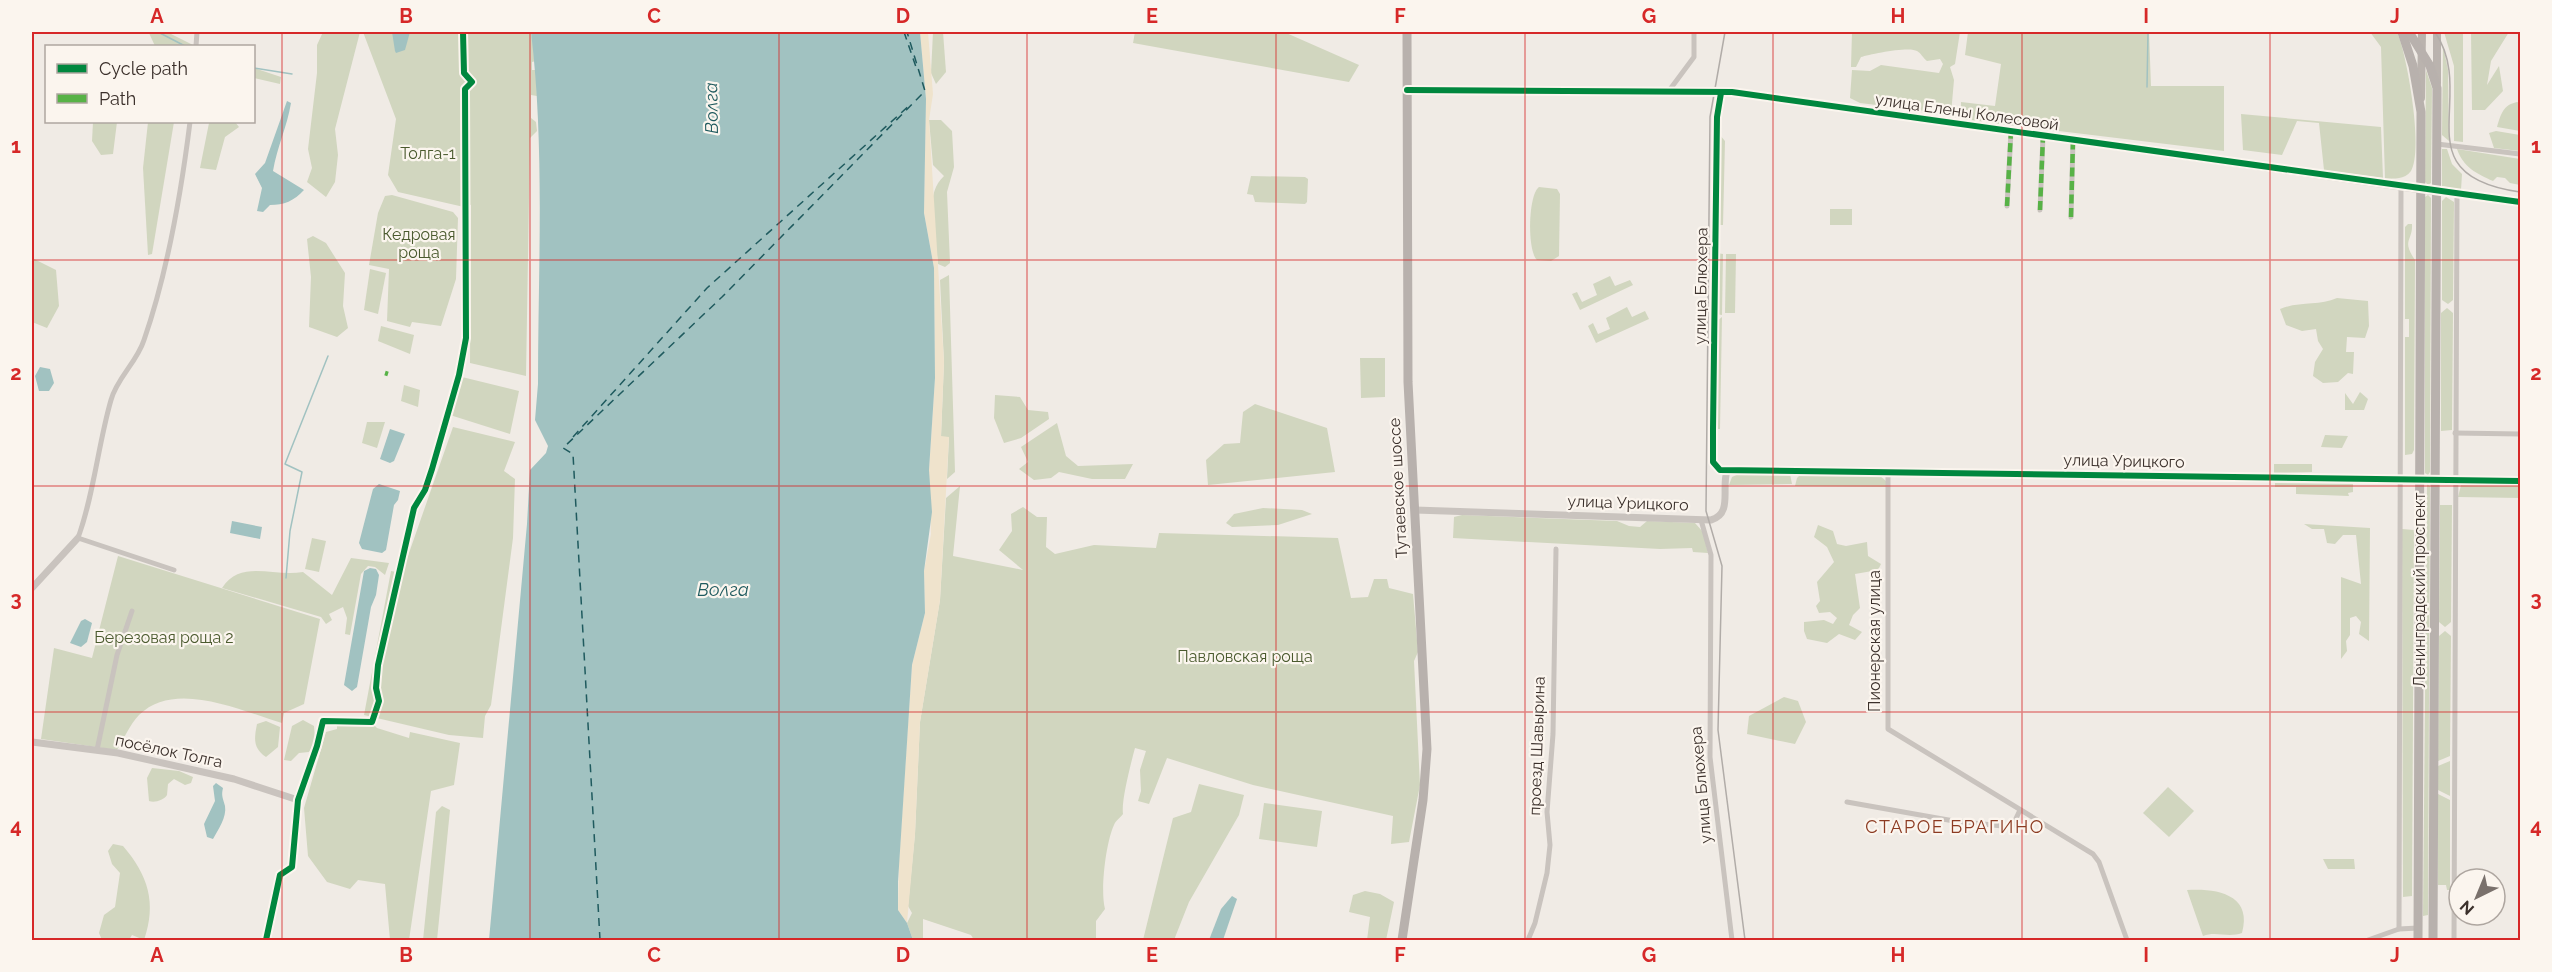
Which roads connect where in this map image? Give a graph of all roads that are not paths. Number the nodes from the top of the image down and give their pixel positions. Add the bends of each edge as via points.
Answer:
1 (463, 32) edge
2 (1407, 32) edge
3 (1694, 32) edge
4 (2402, 32) edge
5 (2409, 32) edge
6 (2422, 32) edge
7 (2437, 32) edge
8 (2422, 51) junction
9 (2437, 88) junction
10 (1407, 90) junction
11 (1668, 92) junction
12 (1721, 93) junction
13 (2421, 112) junction
14 (190, 123) edge
15 (2012, 131) junction
16 (2043, 136) junction
17 (2073, 140) junction
18 (2437, 144) junction
19 (2520, 154) edge
20 (2401, 187) junction
21 (2420, 190) junction
22 (2436, 192) junction
23 (2457, 194) junction
24 (2520, 202) edge
25 (2007, 206) dead end
26 (2040, 210) dead end
27 (2071, 217) dead end
28 (2455, 433) junction
29 (2520, 434) edge
30 (1727, 471) junction
31 (1888, 471) junction
32 (2400, 479) junction
33 (2420, 479) junction
34 (2435, 479) junction
35 (2455, 480) junction
36 (2520, 481) edge
37 (1414, 510) junction
38 (1701, 520) junction
39 (78, 538) junction
40 (1556, 549) dead end
41 (174, 570) dead end
42 (32, 588) edge
43 (132, 610) dead end
44 (32, 742) edge
45 (97, 750) junction
46 (298, 800) junction
47 (1847, 802) dead end
48 (2020, 810) junction
49 (292, 867) joint
50 (2418, 928) junction
51 (2399, 929) junction
52 (266, 940) edge
53 (1402, 940) edge
54 (1527, 940) edge
55 (1732, 940) edge
56 (2127, 940) edge
57 (2368, 940) edge
58 (2418, 940) edge
59 (2433, 940) edge
60 (2454, 940) edge

1 - 46 street via 464,73 472,81 465,88 466,338 459,375 425,490 414,508 378,665 377,714 372,722 322,721
2 - 10 main road, Тутаевское шоссе
3 - 11 street via 1694,57
4 - 13 main road, Ленинградский проспект
5 - 8 main road, Ленинградский проспект
6 - 8 main road
7 - 9 main road
8 - 9 main road, Ленинградский проспект
8 - 13 main road
9 - 18 main road, Ленинградский проспект
10 - 11 street, улица Елены Колесовой
10 - 37 main road, Тутаевское шоссе via 1408,382
11 - 12 street, улица Елены Колесовой
12 - 15 street, улица Елены Колесовой
12 - 30 street, улица Блюхера via 1717,127 1713,451 1715,466
13 - 21 main road, Ленинградский проспект
14 - 39 street via 165,274 142,346 111,398
15 - 16 street, улица Елены Колесовой
15 - 25 street
16 - 17 street, улица Елены Колесовой
16 - 26 street
17 - 20 street, улица Елены Колесовой
17 - 27 street
18 - 19 street
18 - 22 main road, Ленинградский проспект
20 - 21 street, улица Елены Колесовой
20 - 32 street
21 - 22 street, улица Елены Колесовой
21 - 33 main road, Ленинградский проспект
22 - 23 street, улица Елены Колесовой
22 - 34 main road, Ленинградский проспект
23 - 24 street, улица Елены Колесовой
23 - 28 street
28 - 29 street
28 - 35 street
30 - 31 street, улица Урицкого
30 - 38 street, улица Урицкого via 1724,511 1715,519
31 - 32 street, улица Урицкого
31 - 48 street, Пионерская улица via 1888,729
32 - 33 street, улица Урицкого
32 - 51 street
33 - 34 street, улица Урицкого
33 - 50 main road, Ленинградский проспект
34 - 35 street, улица Урицкого
34 - 59 main road, Ленинградский проспект
35 - 36 street, улица Урицкого
35 - 60 street
37 - 38 street, улица Урицкого
37 - 53 main road, Тутаевское шоссе via 1427,749
38 - 55 street, улица Блюхера via 1711,555 1710,757
39 - 41 street
39 - 42 street
40 - 54 street, проезд Шавырина via 1553,734 1547,800 1550,845 1547,873
43 - 45 street via 117,656
44 - 45 street, посёлок Толга
45 - 46 street, посёлок Толга via 206,772
46 - 49 street
47 - 48 street via 2012,827
48 - 56 street, Пионерская улица via 2096,857
49 - 52 street via 280,875
50 - 51 street
50 - 58 main road, Ленинградский проспект
51 - 57 street

